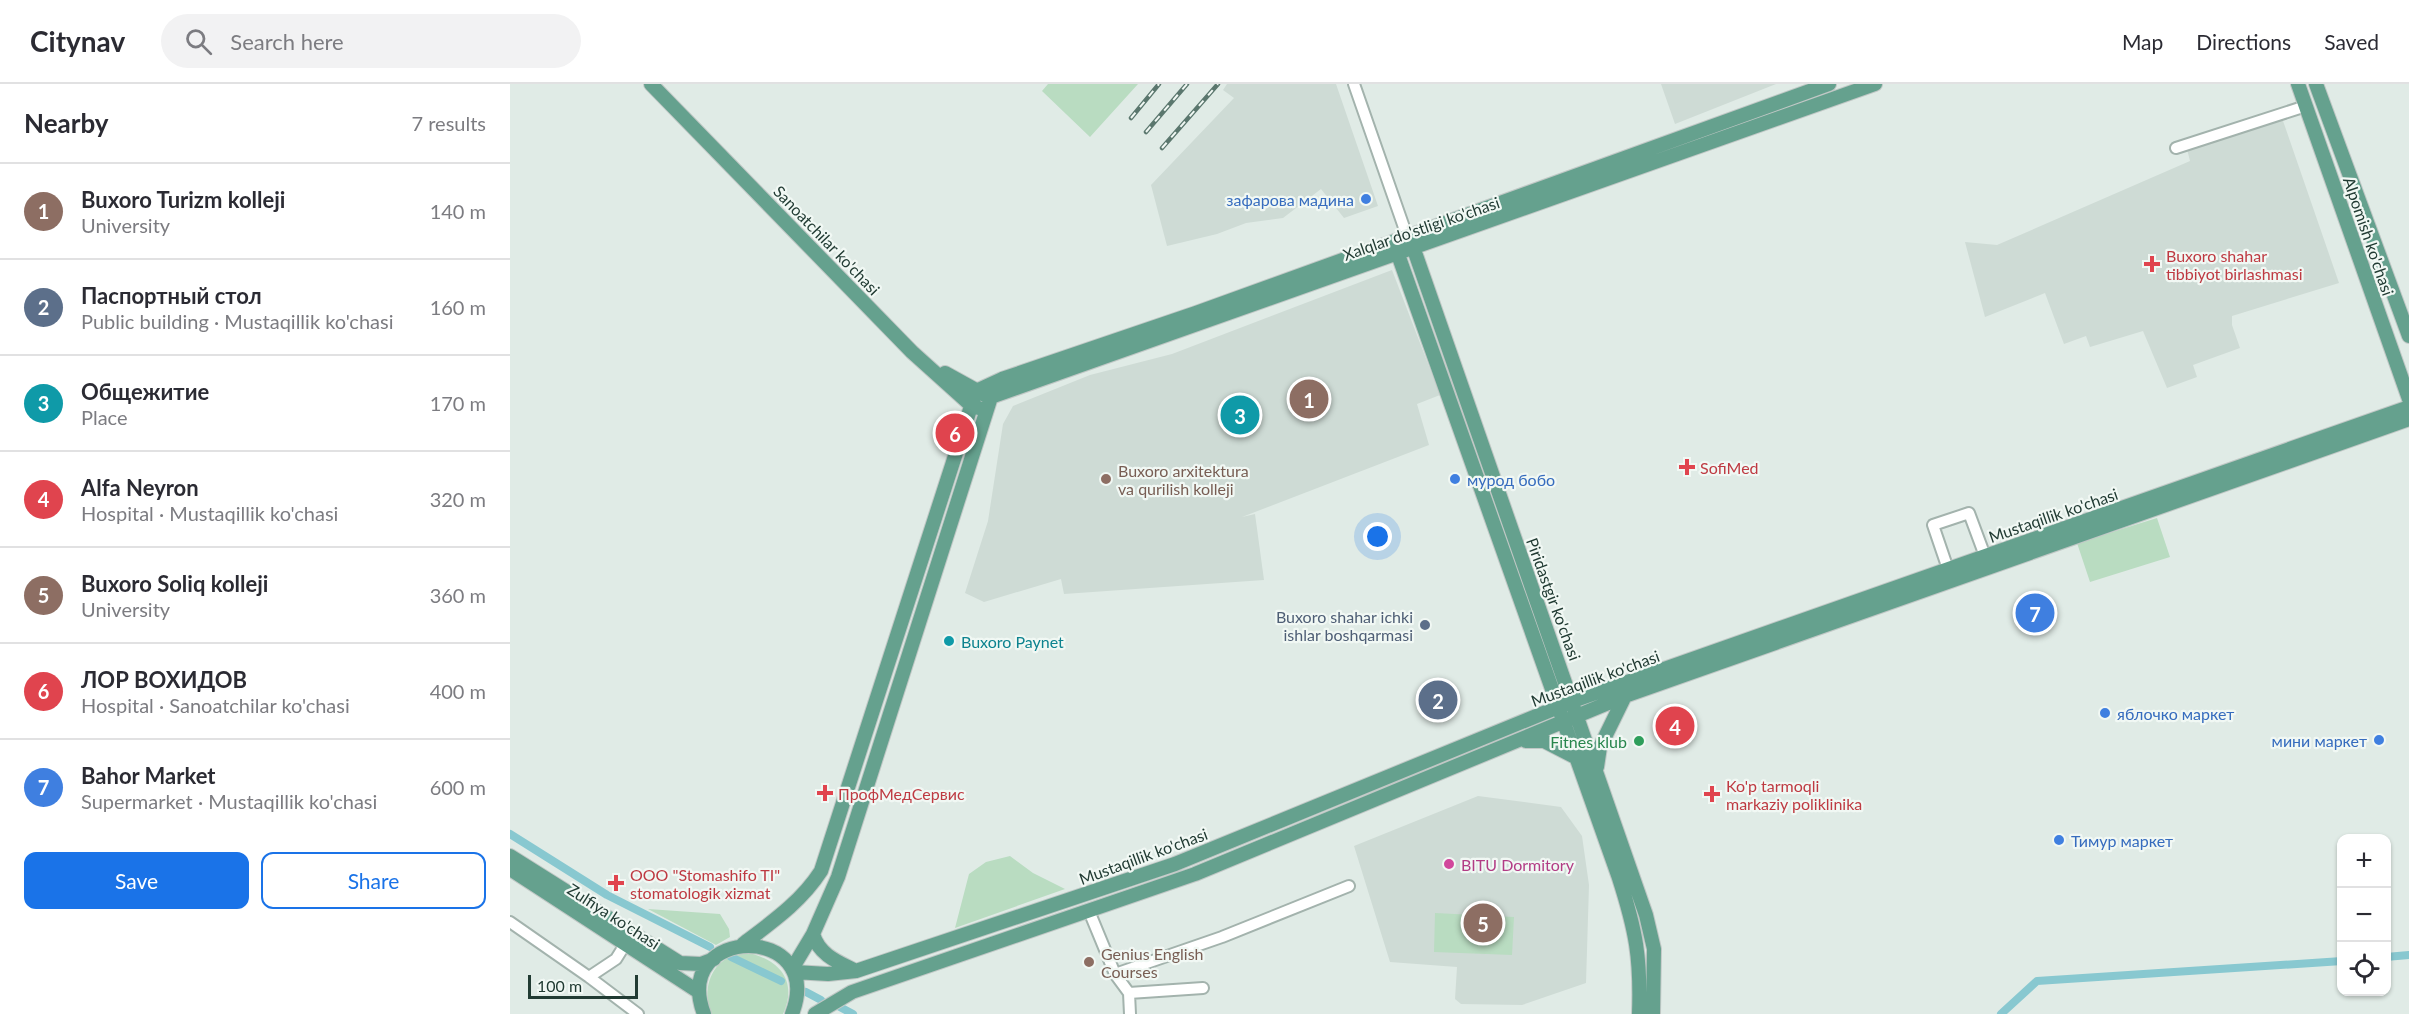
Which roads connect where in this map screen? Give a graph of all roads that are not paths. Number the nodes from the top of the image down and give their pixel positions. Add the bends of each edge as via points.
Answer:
1 (651, 84) edge
2 (659, 84) edge
3 (1354, 84) edge
4 (1829, 84) edge
5 (1875, 84) edge
6 (2298, 84) edge
7 (2316, 84) edge
8 (2306, 106) junction
9 (2176, 148) dead end
10 (1410, 240) junction
11 (1396, 247) junction
12 (2409, 336) edge
13 (976, 391) junction
14 (2409, 399) edge
15 (989, 404) junction
16 (972, 406) junction
17 (2409, 407) edge
18 (2409, 419) edge
19 (2272, 461) junction
20 (1489, 488) junction
21 (2083, 528) junction
22 (1985, 556) junction
23 (1948, 569) junction
24 (1868, 604) junction
25 (1711, 660) junction
26 (1625, 696) junction
27 (1573, 701) junction
28 (1559, 707) junction
29 (1571, 719) junction
30 (1518, 743) junction
31 (1577, 758) junction
32 (858, 759) junction
33 (873, 765) junction
34 (1596, 769) junction
35 (1287, 819) junction
36 (1293, 834) junction
37 (510, 856) edge
38 (510, 869) edge
39 (1349, 886) dead end
40 (1092, 892) junction
41 (1093, 910) junction
42 (510, 922) edge
43 (813, 934) junction
44 (626, 943) junction
45 (743, 944) junction
46 (714, 959) junction
47 (793, 971) junction
48 (856, 971) junction
49 (1115, 974) junction
50 (589, 977) junction
51 (1203, 988) dead end
52 (1129, 993) junction
53 (1640, 993) junction
54 (1654, 994) junction
55 (700, 1006) edge
56 (638, 1014) edge
57 (792, 1014) edge
58 (815, 1014) edge
59 (1130, 1014) edge
60 (1638, 1014) edge
61 (1653, 1014) edge

1 - 16 main road, Sanoatchilar ko'chasi via 912,351
2 - 13 main road, Sanoatchilar ko'chasi via 918,351 945,374
3 - 10 street
4 - 10 main road, Xalqlar do'stligi ko'chasi
5 - 10 main road, Xalqlar do'stligi ko'chasi
6 - 8 main road, Alpomish ko'chasi
7 - 12 main road, Alpomish ko'chasi
8 - 9 street
8 - 14 main road, Alpomish ko'chasi
10 - 11 main road, Xalqlar do'stligi ko'chasi
10 - 20 main road, Piridastgir ko'chasi
11 - 13 main road, Xalqlar do'stligi ko'chasi
11 - 15 main road, Xalqlar do'stligi ko'chasi
11 - 20 main road, Piridastgir ko'chasi
13 - 15 main road, Sanoatchilar ko'chasi
13 - 16 main road
15 - 16 main road, Sanoatchilar ko'chasi
15 - 33 main road
16 - 32 main road
17 - 19 main road, Mustaqillik ko'chasi
18 - 19 main road, Mustaqillik ko'chasi
19 - 21 main road, Mustaqillik ko'chasi
20 - 27 main road, Piridastgir ko'chasi
20 - 28 main road, Piridastgir ko'chasi
21 - 22 main road, Mustaqillik ko'chasi
21 - 24 main road, Mustaqillik ko'chasi
22 - 23 main road, Mustaqillik ko'chasi
22 - 23 street via 1969,513 1933,525
23 - 24 main road, Mustaqillik ko'chasi
24 - 25 main road, Mustaqillik ko'chasi
25 - 26 main road, Mustaqillik ko'chasi
25 - 27 main road, Mustaqillik ko'chasi
26 - 29 main road, Mustaqillik ko'chasi
26 - 34 main road via 1600,747
27 - 28 main road, Mustaqillik ko'chasi
27 - 29 main road, Piridastgir ko'chasi
28 - 29 main road, Piridastgir ko'chasi
28 - 35 main road, Mustaqillik ko'chasi
29 - 30 main road, Mustaqillik ko'chasi
29 - 31 main road, Piridastgir ko'chasi
29 - 34 main road, Piridastgir ko'chasi
30 - 31 main road via 1544,741
30 - 36 main road, Mustaqillik ko'chasi
31 - 53 main road, Piridastgir ko'chasi via 1632,918
32 - 33 main road
32 - 45 main road via 821,871 795,904
33 - 43 main road via 838,877
34 - 54 main road, Piridastgir ko'chasi via 1651,933
35 - 36 main road
35 - 40 main road, Mustaqillik ko'chasi
36 - 41 main road, Mustaqillik ko'chasi
37 - 46 main road, Zulfiya ko'chasi via 680,963 701,964
38 - 44 main road, Zulfiya ko'chasi
39 - 49 street via 1222,937
40 - 41 main road
40 - 48 main road, Mustaqillik ko'chasi
41 - 49 street
41 - 58 main road, Mustaqillik ko'chasi via 852,992
42 - 50 street
43 - 47 main road
43 - 48 main road via 826,954
44 - 50 street via 615,959
44 - 55 main road, Zulfiya ko'chasi
45 - 46 main road via 726,948
45 - 47 main road via 776,952
46 - 55 main road via 706,969
47 - 48 main road, Mustaqillik ko'chasi
47 - 57 main road via 798,987
49 - 52 street
50 - 56 street
51 - 52 street
52 - 59 street
53 - 54 main road
53 - 60 main road, Piridastgir ko'chasi
54 - 61 main road, Piridastgir ko'chasi

